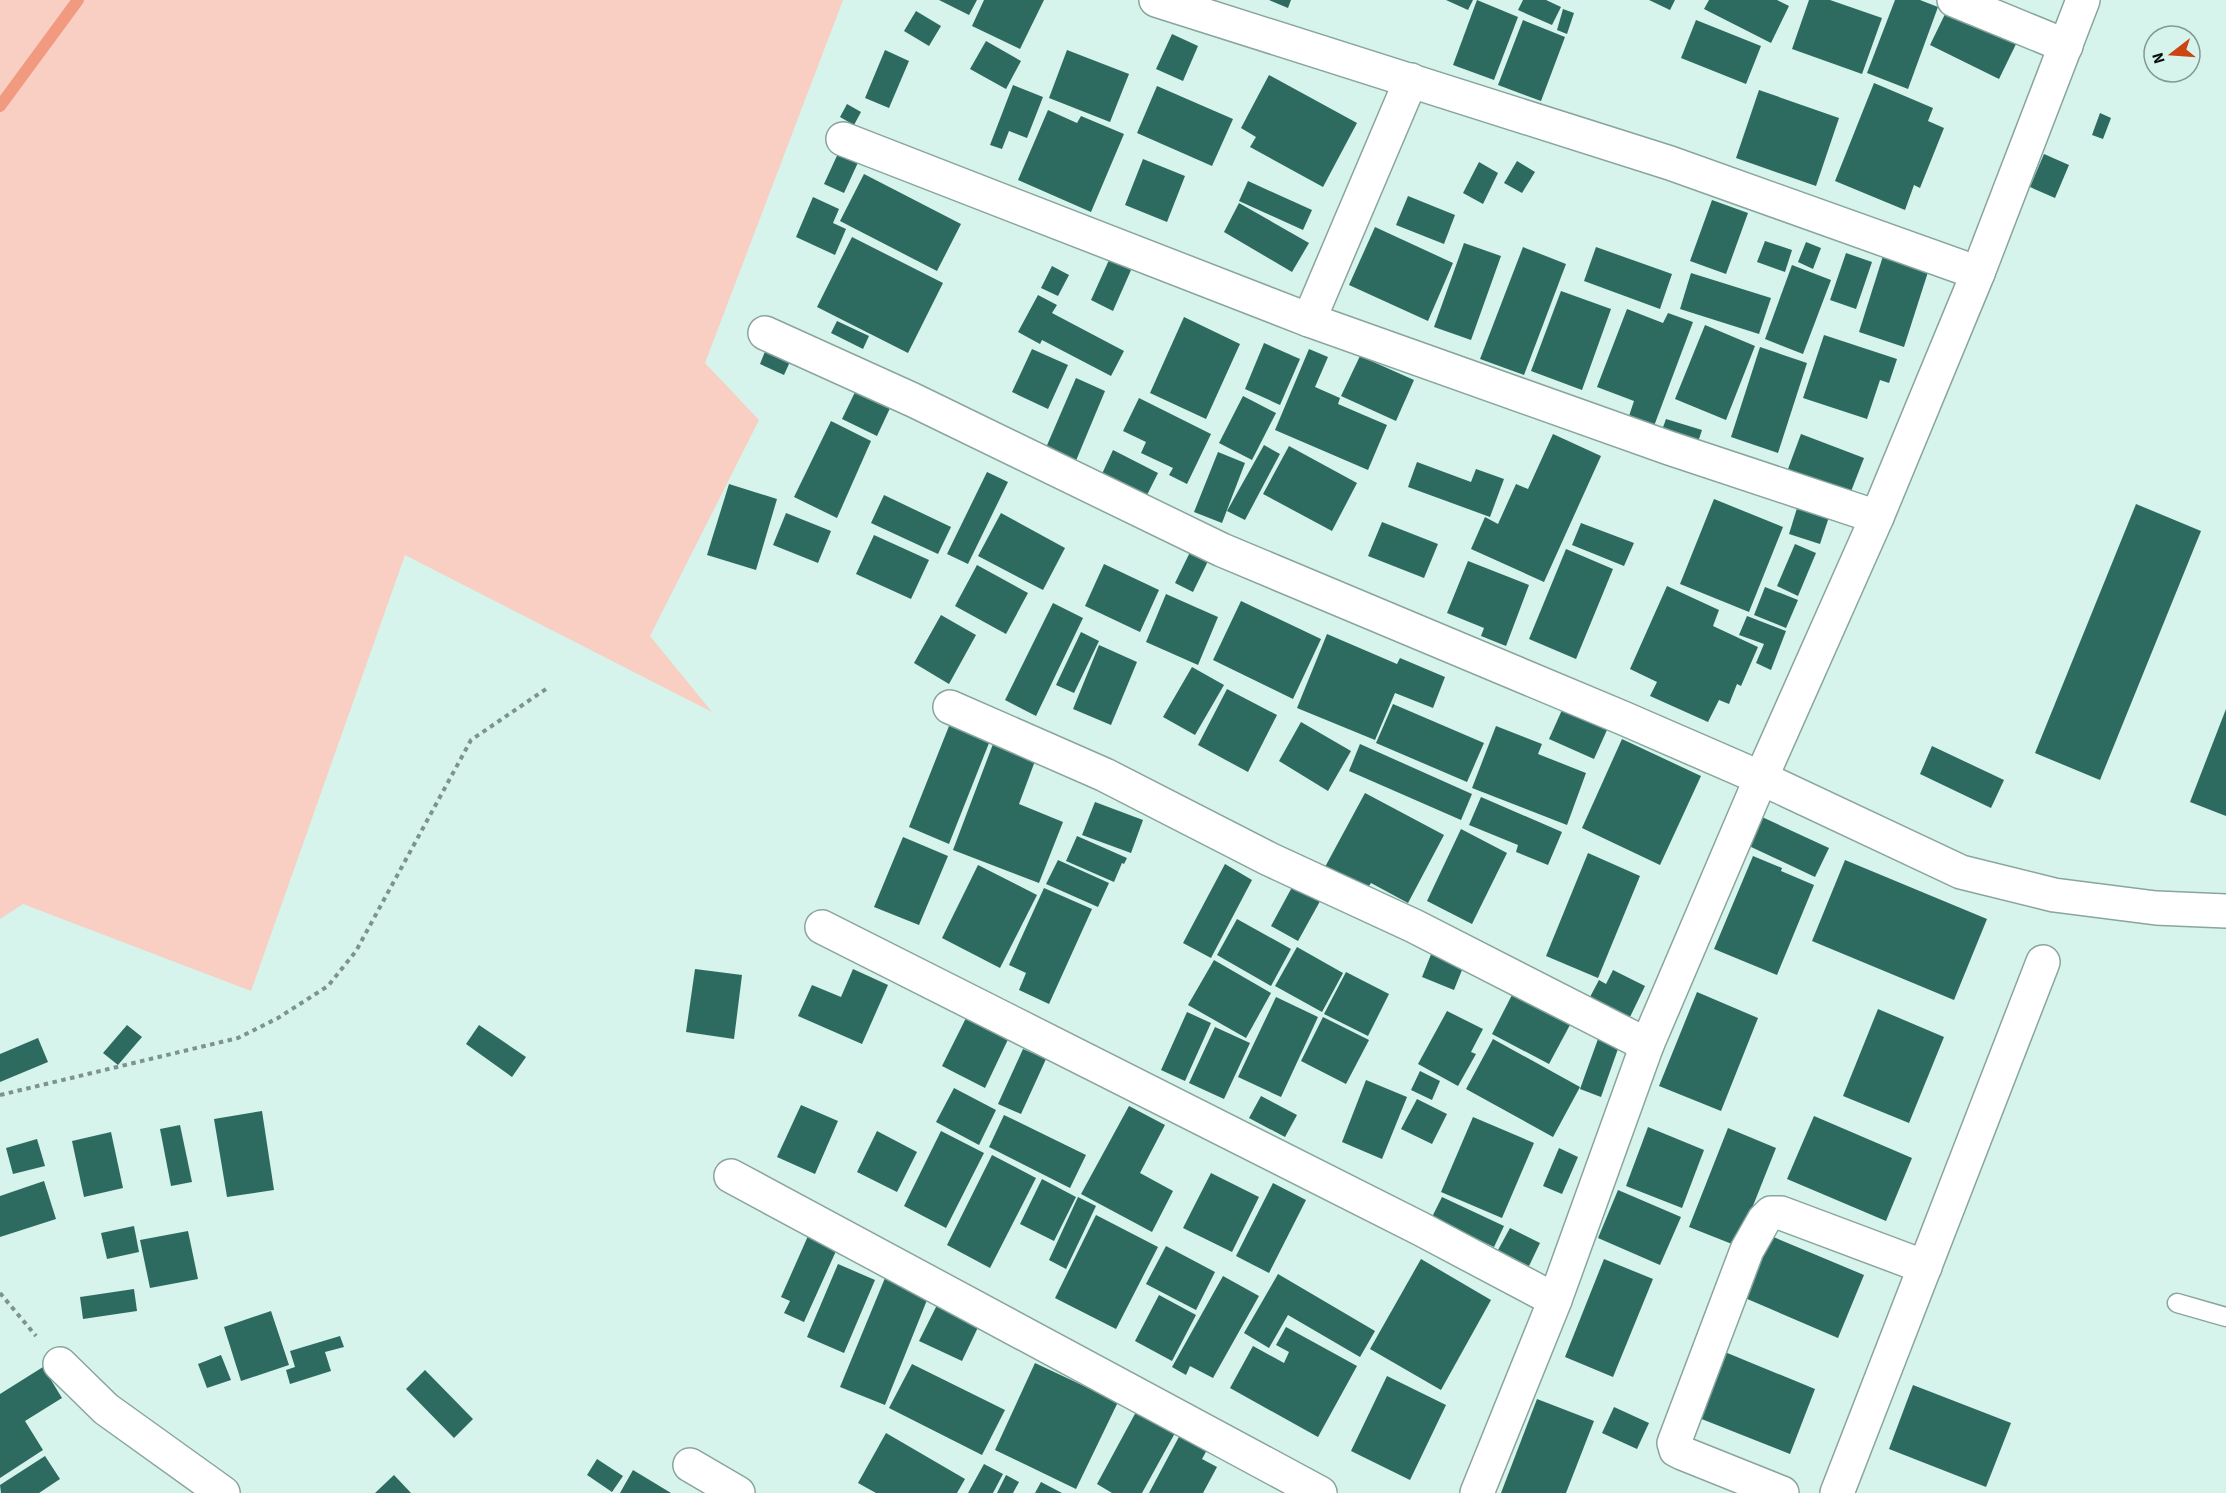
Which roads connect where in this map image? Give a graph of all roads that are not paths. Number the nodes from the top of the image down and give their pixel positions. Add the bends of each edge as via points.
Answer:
1 (1156, 0) edge
2 (1954, 0) edge
3 (2083, 0) edge
4 (2066, 46) junction
5 (1411, 80) junction
6 (843, 139) dead end
7 (1978, 273) junction
8 (1310, 320) junction
9 (765, 333) dead end
10 (1877, 517) junction
11 (950, 707) dead end
12 (1761, 778) junction
13 (2226, 911) edge
14 (822, 927) dead end
15 (2043, 962) dead end
16 (1647, 1045) junction
17 (731, 1176) dead end
18 (1924, 1267) junction
19 (1555, 1300) junction
20 (2177, 1303) dead end
21 (2226, 1317) edge
22 (60, 1364) road end
23 (690, 1465) dead end
24 (223, 1493) edge
25 (738, 1493) edge
26 (1320, 1493) edge
27 (1477, 1493) edge
28 (1782, 1493) edge
29 (1837, 1493) edge

1 - 5 street
2 - 4 street
3 - 4 street
4 - 7 street
5 - 7 street via 1670,164
5 - 8 street
6 - 8 street
7 - 10 street
8 - 10 street via 1669,448
9 - 12 street via 1222,550
10 - 12 street
11 - 16 street via 1105,775
12 - 13 street via 1961,872 2054,895 2156,908
12 - 16 street
14 - 19 street via 1421,1228
15 - 18 street
16 - 19 street
17 - 26 street
18 - 28 street via 1781,1213 1771,1213 1764,1220 1747,1251 1674,1443 1682,1454
18 - 29 street
19 - 27 street
20 - 21 lane
22 - 24 street via 106,1409
23 - 25 street

